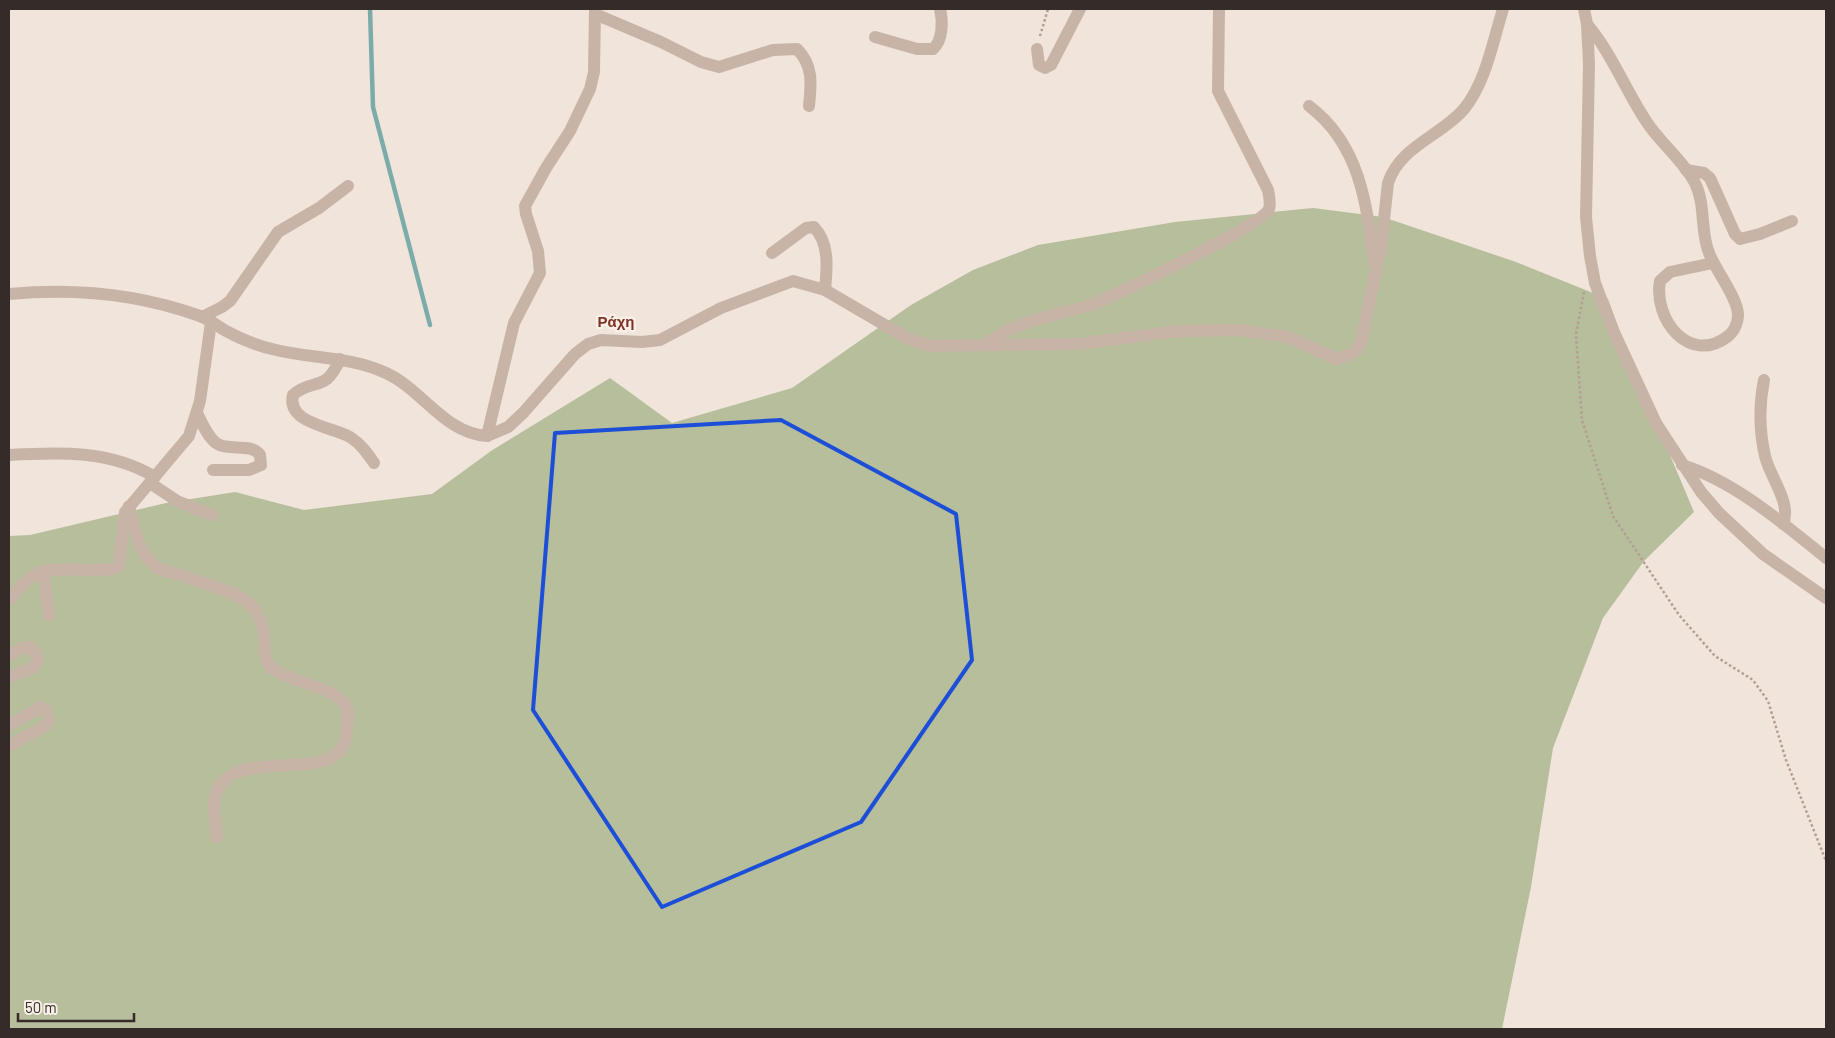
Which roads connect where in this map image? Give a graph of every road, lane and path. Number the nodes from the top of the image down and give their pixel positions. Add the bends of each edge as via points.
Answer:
1 (940, 9) edge
2 (1048, 9) edge
3 (1080, 9) edge
4 (1218, 9) edge
5 (1503, 9) edge
6 (1584, 9) edge
7 (595, 11) edge
8 (1587, 24) junction
9 (875, 37) dead end
10 (1037, 49) joint
11 (809, 106) dead end
12 (1309, 106) dead end
13 (1686, 170) junction
14 (348, 186) dead end
15 (1792, 221) dead end
16 (772, 253) dead end
17 (1713, 263) junction
18 (1375, 274) junction
19 (1585, 285) dead end
20 (825, 290) junction
21 (9, 294) edge
22 (206, 319) junction
23 (986, 345) junction
24 (340, 359) junction
25 (1764, 380) dead end
26 (197, 413) junction
27 (487, 436) junction
28 (9, 455) edge
29 (374, 463) dead end
30 (1682, 465) junction
31 (214, 470) dead end
32 (153, 480) junction
33 (128, 506) junction
34 (212, 515) dead end
35 (1784, 524) junction
36 (1826, 558) edge
37 (43, 571) junction
38 (1826, 598) edge
39 (9, 600) edge
40 (49, 615) dead end
41 (9, 656) edge
42 (9, 677) edge
43 (9, 725) edge
44 (9, 746) edge
45 (217, 837) dead end
46 (1826, 861) edge

1 - 9 street via 940,38 933,49 917,49
2 - 10 path
3 - 10 street via 1051,65 1045,68 1039,65
4 - 23 street via 1218,91 1268,190 1269,209 1252,224 1164,271 1094,303 1016,326
5 - 18 street via 1479,82 1466,106 1411,151 1391,173
6 - 8 street
7 - 11 street via 701,62 719,67 773,50 797,49 810,72
7 - 27 street via 594,72 590,89 570,131 525,206 538,251 540,273 514,323
8 - 13 street via 1608,53 1645,120
8 - 30 street via 1586,217 1595,282 1640,391
12 - 18 street via 1341,138 1359,178 1367,210
13 - 15 street via 1704,173 1710,178 1735,234 1740,238
13 - 17 street via 1700,199 1703,230
14 - 22 street via 278,232 230,301
16 - 20 street via 806,228 814,227 823,240 827,260
17 - 17 street via 1737,307 1737,322 1724,340 1714,344 1690,344 1681,340 1668,323 1659,291 1660,281 1670,272
18 - 23 street via 1361,342 1357,350 1341,359 1332,358 1288,337 1239,330 1179,331 1077,344
19 - 46 path via 1576,334 1582,420 1613,516 1679,615 1715,656 1753,680 1768,701 1786,760
20 - 23 street via 918,343
20 - 27 street via 801,281 785,282 720,308 660,340 601,340 588,344 574,354 508,427
21 - 22 street via 44,291 100,294 168,307
22 - 24 street via 246,341 274,349
22 - 26 street via 205,375
24 - 27 street via 373,367 398,379 458,429
24 - 29 street via 326,382 300,389 293,395 294,407 310,422 350,437
25 - 35 street via 1760,404 1762,444 1770,473 1785,503
26 - 31 street via 219,445 251,449 260,455 261,465 255,469
26 - 32 street via 189,436
28 - 32 street via 67,452 105,457 125,462
30 - 35 street via 1718,480
30 - 38 street via 1701,492 1743,536
32 - 33 street
32 - 34 street via 177,501
33 - 37 street via 121,563 116,569
33 - 45 street via 139,543 150,562 157,568 245,600 260,620 268,663 274,669 340,698 348,710 345,743 335,756 296,765 239,770 229,775 217,790 215,799
35 - 36 street
37 - 39 street via 26,581
37 - 40 street
41 - 42 street via 30,647 38,660 34,667
43 - 44 street via 41,707 49,718 45,726

